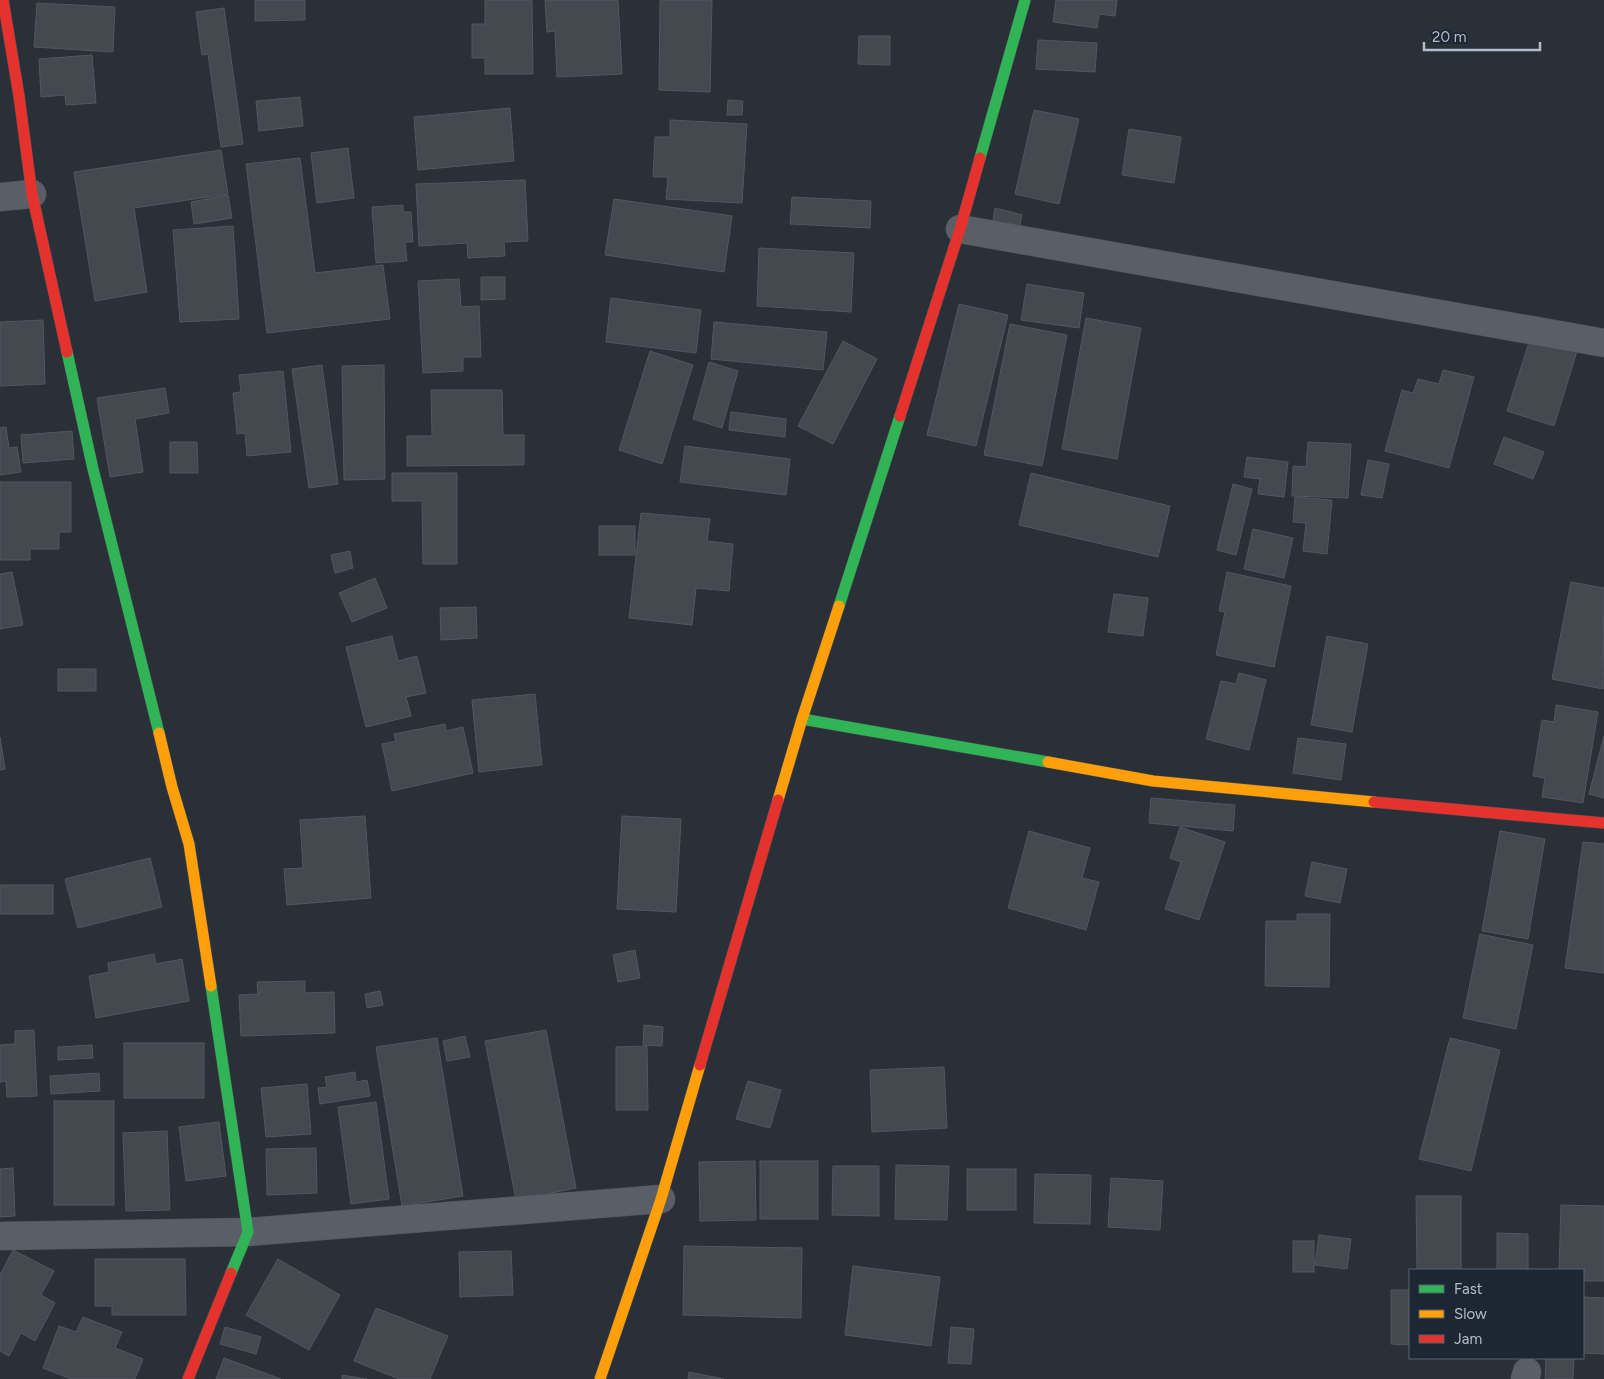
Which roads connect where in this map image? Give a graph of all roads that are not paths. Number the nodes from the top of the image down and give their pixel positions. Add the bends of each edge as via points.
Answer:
1 (3, 0) edge
2 (1025, 0) edge
3 (32, 194) junction
4 (0, 197) edge
5 (960, 229) junction
6 (1604, 343) edge
7 (802, 719) junction
8 (1604, 824) edge
9 (661, 1199) junction
10 (248, 1232) junction
11 (0, 1236) edge
12 (188, 1379) edge
13 (600, 1379) edge

1 - 3 street
2 - 5 street
3 - 4 street
3 - 10 street via 93,470 189,844
5 - 6 street
5 - 7 street
7 - 8 street via 1152,781
7 - 9 street
9 - 10 street
9 - 13 street
10 - 11 street
10 - 12 street

